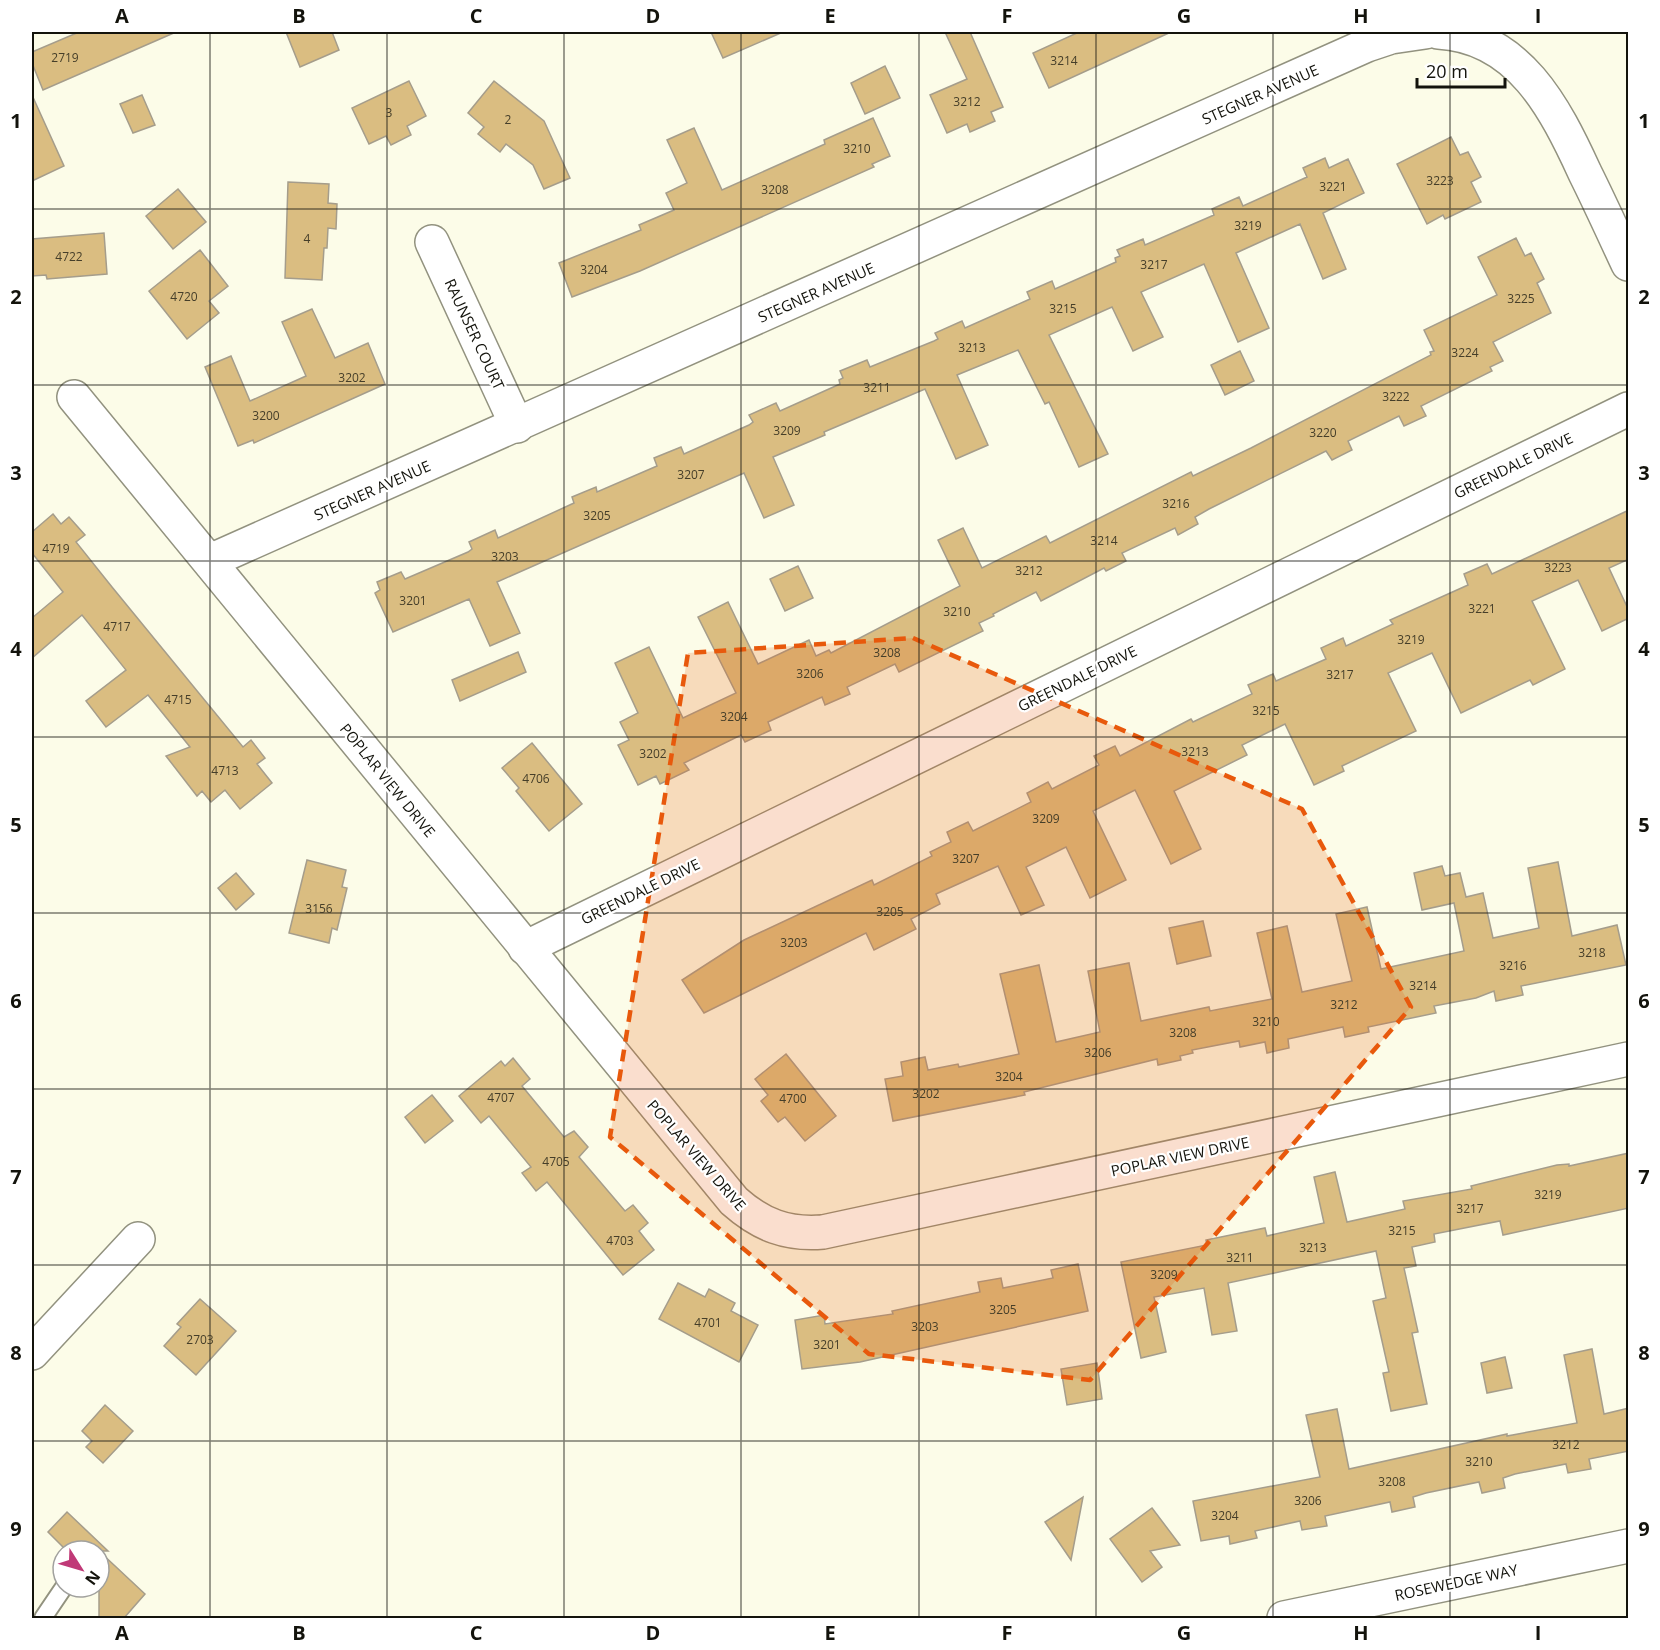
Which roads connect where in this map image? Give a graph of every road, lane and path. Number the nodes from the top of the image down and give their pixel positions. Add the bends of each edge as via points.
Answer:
1 (1425, 32) edge
2 (1438, 32) edge
3 (432, 242) dead end
4 (1629, 264) edge
5 (74, 397) dead end
6 (1629, 409) edge
7 (518, 426) junction
8 (210, 561) junction
9 (525, 948) junction
10 (1629, 1059) edge
11 (138, 1239) dead end
12 (32, 1353) edge
13 (1629, 1546) edge
14 (56, 1599) edge
15 (43, 1618) edge
16 (1284, 1618) edge

1 - 7 street, STEGNER AVENUE via 1367,45
2 - 4 street via 1473,37 1499,50 1535,82 1567,133
3 - 7 street, RAUNSER COURT
5 - 8 street, POPLAR VIEW DRIVE
6 - 9 street, GREENDALE DRIVE
7 - 8 street, STEGNER AVENUE
8 - 9 street, POPLAR VIEW DRIVE
9 - 10 street, POPLAR VIEW DRIVE via 734,1201 753,1218 792,1232 823,1232 959,1204
11 - 12 street
13 - 16 street, ROSEWEDGE WAY
14 - 15 lane

